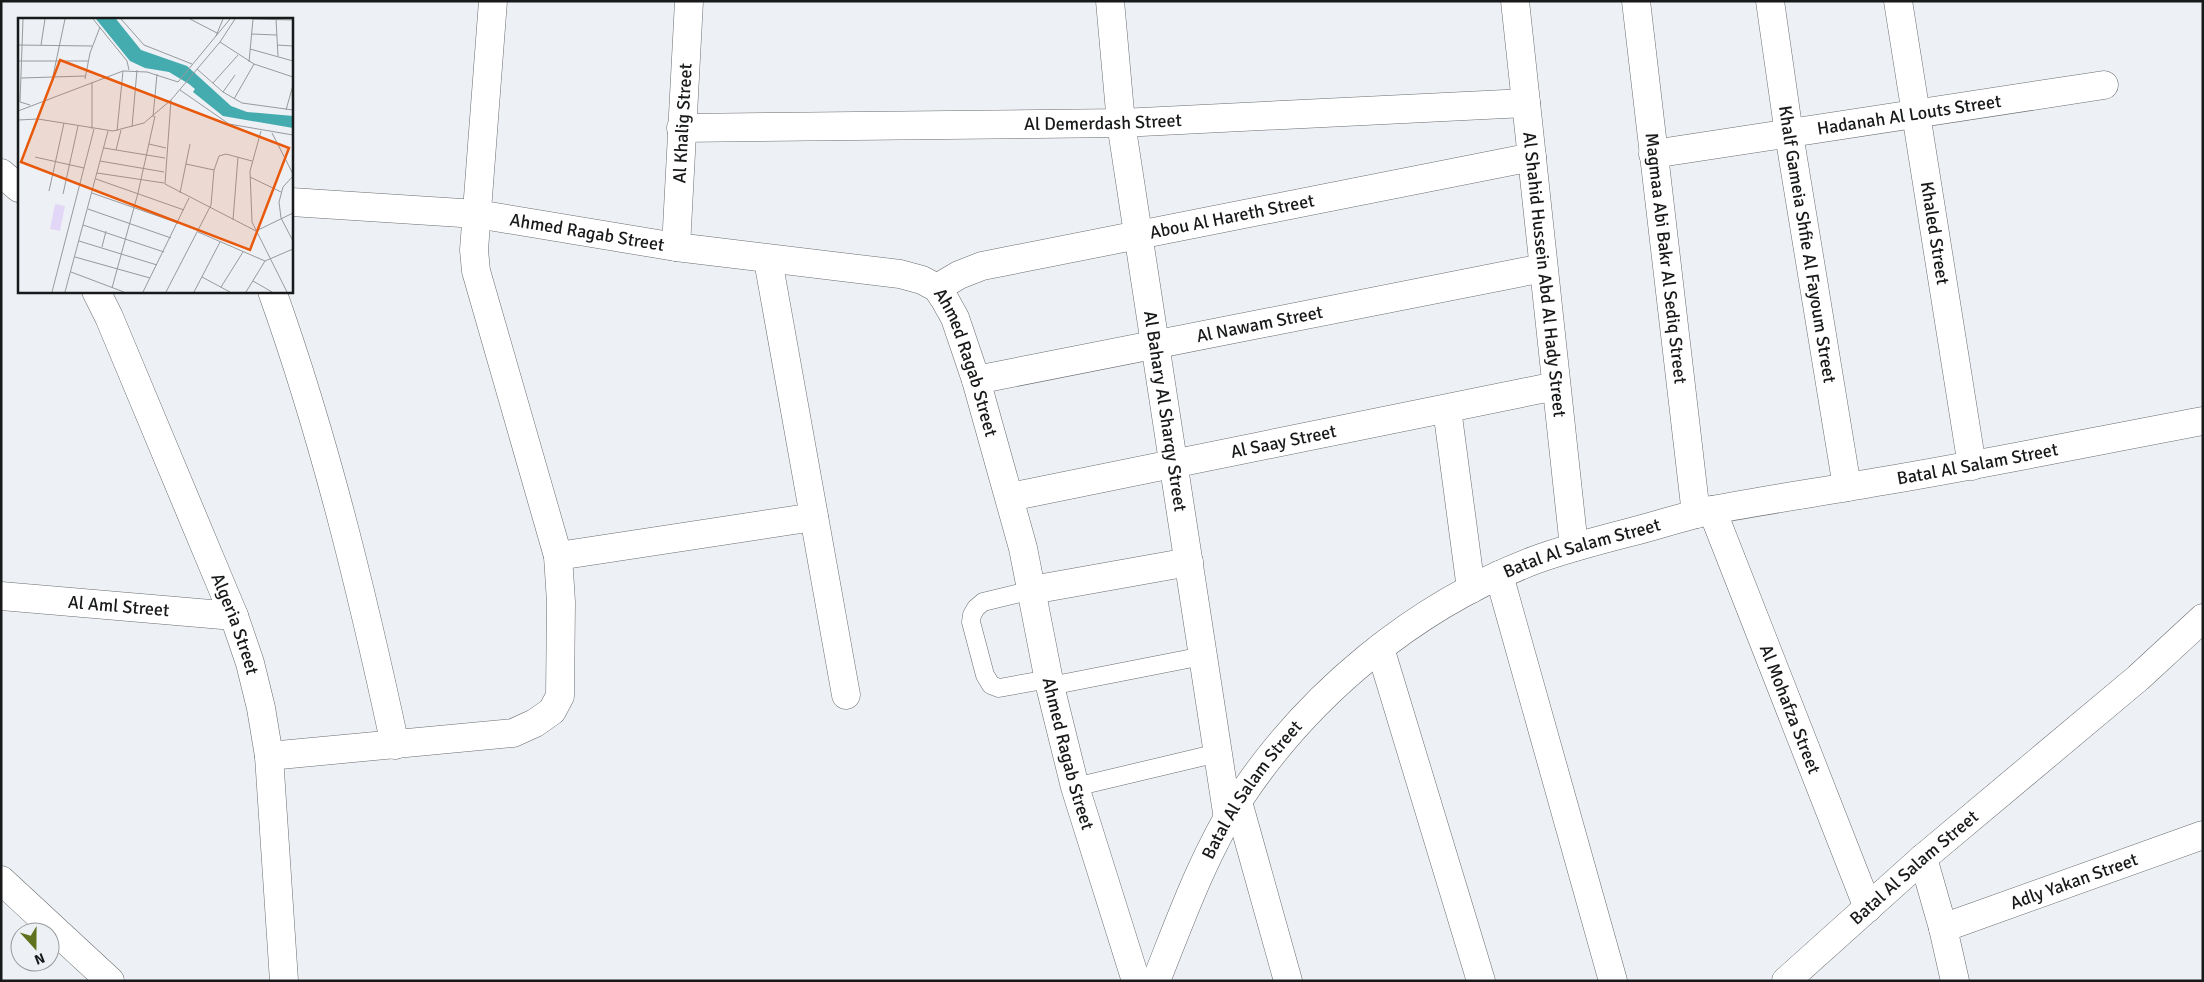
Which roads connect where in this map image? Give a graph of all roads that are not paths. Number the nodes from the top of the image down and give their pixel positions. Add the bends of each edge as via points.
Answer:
1 (493, 1) edge
2 (690, 1) edge
3 (1110, 1) edge
4 (1515, 1) edge
5 (1636, 1) edge
6 (1770, 1) edge
7 (1898, 1) edge
8 (2104, 85) dead end
9 (1526, 103) junction
10 (1915, 114) junction
11 (1121, 123) junction
12 (682, 128) junction
13 (1789, 134) junction
14 (1653, 154) junction
15 (1532, 157) junction
16 (292, 202) edge
17 (477, 214) junction
18 (1138, 234) junction
19 (676, 247) junction
20 (768, 260) junction
21 (1543, 268) junction
22 (937, 288) junction
23 (97, 292) edge
24 (272, 292) edge
25 (1156, 345) junction
26 (976, 380) junction
27 (1556, 386) junction
28 (1447, 409) junction
29 (2203, 421) edge
30 (1174, 464) junction
31 (1972, 466) junction
32 (1847, 487) junction
33 (1010, 497) junction
34 (1704, 512) junction
35 (814, 517) junction
36 (1574, 547) junction
37 (558, 556) junction
38 (1189, 562) junction
39 (1499, 575) junction
40 (1471, 589) junction
41 (1032, 590) junction
42 (1, 596) edge
43 (234, 616) junction
44 (2203, 618) edge
45 (1380, 648) junction
46 (1203, 656) junction
47 (1050, 682) junction
48 (846, 695) dead end
49 (395, 745) junction
50 (1218, 753) junction
51 (269, 756) junction
52 (1074, 787) junction
53 (1233, 810) junction
54 (2203, 835) edge
55 (1923, 858) junction
56 (1, 880) edge
57 (1868, 908) junction
58 (1944, 928) junction
59 (110, 981) edge
60 (284, 981) edge
61 (1136, 981) edge
62 (1156, 981) edge
63 (1288, 981) edge
64 (1481, 981) edge
65 (1613, 981) edge
66 (1786, 981) edge
67 (1955, 981) edge

1 - 17 street
2 - 12 street, Al Khalig Street
3 - 11 street, Al Bahary Al Sharqy Street
4 - 9 street, Al Shahid Hussein Abd Al Hady Street
5 - 14 street, Magmaa Abi Bakr Al Sediq Street
6 - 13 street, Khalf Gameia Shfie Al Fayoum Street
7 - 10 street, Khaled Street
8 - 10 street, Hadanah Al Louts Street
9 - 11 street, Al Demerdash Street
9 - 15 street, Al Shahid Hussein Abd Al Hady Street
10 - 13 street, Hadanah Al Louts Street
10 - 31 street, Khaled Street
11 - 12 street, Al Demerdash Street
11 - 18 street, Al Bahary Al Sharqy Street
12 - 19 street, Al Khalig Street
13 - 14 street, Hadanah Al Louts Street
13 - 32 street, Khalf Gameia Shfie Al Fayoum Street
14 - 34 street, Magmaa Abi Bakr Al Sediq Street
15 - 18 street, Abou Al Hareth Street
15 - 21 street, Al Shahid Hussein Abd Al Hady Street
16 - 17 street, Ahmed Ragab Street
17 - 19 street, Ahmed Ragab Street
17 - 37 street via 476,271
18 - 22 street, Abou Al Hareth Street via 982,266
18 - 25 street, Al Bahary Al Sharqy Street
19 - 20 street, Ahmed Ragab Street
20 - 22 street, Ahmed Ragab Street via 900,274
20 - 35 street
21 - 25 street, Al Nawam Street
21 - 27 street, Al Shahid Hussein Abd Al Hady Street
22 - 26 street, Ahmed Ragab Street via 955,318
23 - 43 street, Algeria Street via 110,317
24 - 49 street via 296,360 332,485 369,622
25 - 26 street, Al Nawam Street
25 - 30 street, Al Bahary Al Sharqy Street
26 - 33 street, Ahmed Ragab Street
27 - 28 street, Al Saay Street
27 - 36 street, Al Shahid Hussein Abd Al Hady Street
28 - 30 street, Al Saay Street
28 - 40 street
29 - 31 street, Batal Al Salam Street
30 - 33 street, Al Saay Street
30 - 38 street, Al Bahary Al Sharqy Street
31 - 32 street, Batal Al Salam Street
32 - 34 street, Batal Al Salam Street
33 - 41 street, Ahmed Ragab Street
34 - 36 street, Batal Al Salam Street
34 - 57 street, Al Mohafza Street
35 - 37 street
35 - 48 street
36 - 39 street, Batal Al Salam Street
37 - 49 street via 560,696 552,711 513,733
38 - 41 street
38 - 46 street, Al Bahary Al Sharqy Street
39 - 40 street, Batal Al Salam Street
39 - 65 street
40 - 45 street, Batal Al Salam Street via 1424,616
41 - 47 street, Ahmed Ragab Street
41 - 47 lane via 983,602 976,608 971,622 984,675 991,685 999,688
42 - 43 street, Al Aml Street
43 - 51 street, Algeria Street via 254,681
44 - 55 street, Batal Al Salam Street via 2138,678
45 - 53 street, Batal Al Salam Street via 1300,723
45 - 64 street
46 - 47 lane
46 - 50 street, Al Bahary Al Sharqy Street
47 - 52 street, Ahmed Ragab Street
49 - 51 street
50 - 52 lane
50 - 53 street, Al Bahary Al Sharqy Street
51 - 60 street, Algeria Street
52 - 61 street, Ahmed Ragab Street
53 - 62 street, Batal Al Salam Street via 1196,882
53 - 63 street, Al Bahary Al Sharqy Street
54 - 58 street, Adly Yakan Street
55 - 57 street, Batal Al Salam Street
55 - 58 street
56 - 59 street
57 - 66 street, Batal Al Salam Street
58 - 67 street

